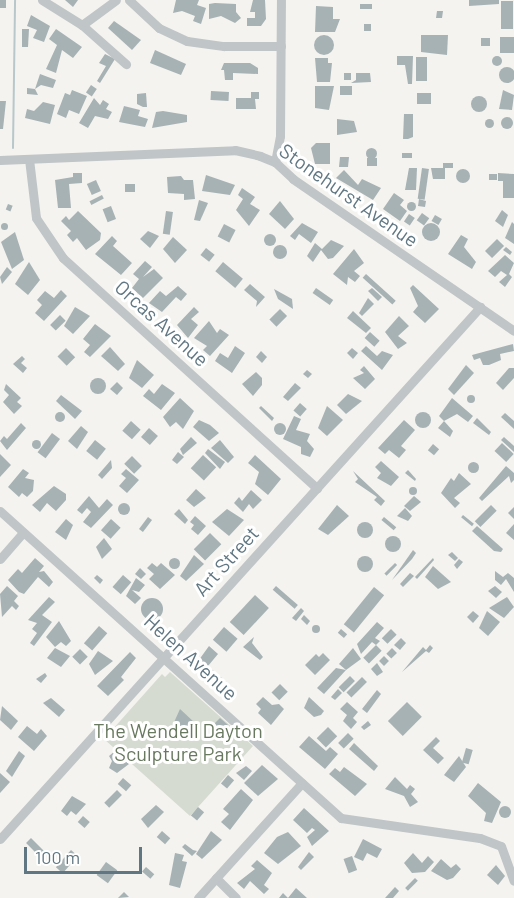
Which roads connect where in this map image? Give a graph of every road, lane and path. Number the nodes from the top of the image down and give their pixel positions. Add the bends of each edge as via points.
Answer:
1 (42, 0) edge
2 (116, 0) edge
3 (129, 0) edge
4 (281, 0) edge
5 (82, 25) junction
6 (281, 46) junction
7 (126, 64) dead end
8 (29, 159) junction
9 (0, 160) edge
10 (275, 162) junction
11 (480, 307) junction
12 (514, 331) edge
13 (317, 488) junction
14 (0, 511) edge
15 (23, 533) junction
16 (0, 559) edge
17 (164, 657) junction
18 (302, 783) junction
19 (0, 840) edge
20 (216, 878) junction
21 (514, 881) edge
22 (198, 898) edge
23 (236, 898) edge

1 - 5 street
2 - 5 street
3 - 6 street via 159,28 187,41 224,46
4 - 6 street
5 - 7 street
6 - 10 street via 280,136
8 - 9 street, Stonehurst Avenue
8 - 10 street, Stonehurst Avenue via 235,150
8 - 13 street, Orcas Avenue via 36,218 63,258
10 - 11 street, Stonehurst Avenue
11 - 12 street, Stonehurst Avenue
11 - 13 street, Art Street
13 - 17 street, Art Street
14 - 15 street, Helen Avenue
15 - 16 street
15 - 17 street, Helen Avenue
17 - 18 street, Helen Avenue
17 - 19 street, Art Street
18 - 20 street
18 - 21 street, Helen Avenue via 341,818 480,838 501,846
20 - 22 street
20 - 23 street

